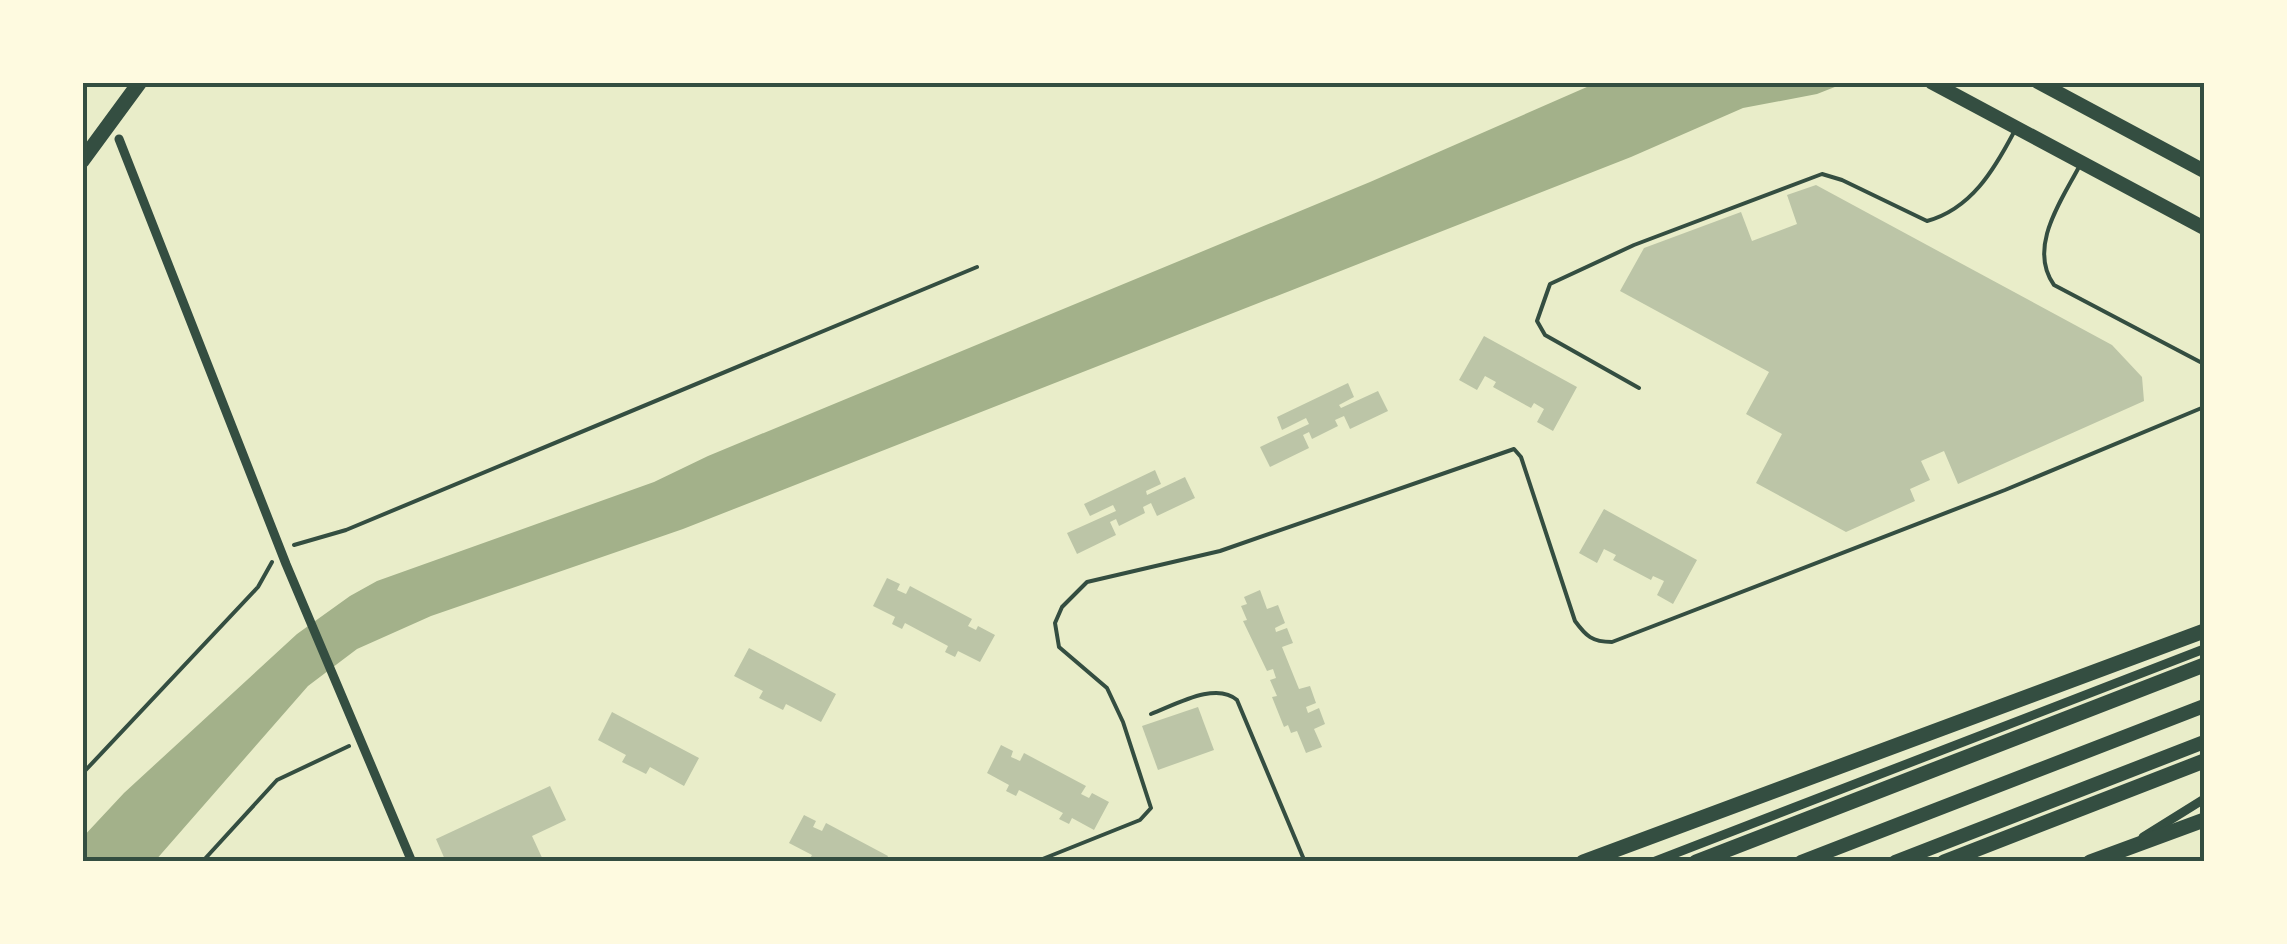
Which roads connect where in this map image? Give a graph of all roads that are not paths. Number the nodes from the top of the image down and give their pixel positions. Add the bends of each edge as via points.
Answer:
1 (140, 82) edge
2 (1931, 82) edge
3 (2038, 82) edge
4 (2016, 128) junction
5 (119, 138) dead end
6 (82, 161) edge
7 (2082, 163) junction
8 (2204, 171) edge
9 (2204, 228) edge
10 (2204, 364) edge
11 (1639, 388) dead end
12 (2204, 407) edge
13 (2204, 631) edge
14 (2204, 649) edge
15 (2204, 664) edge
16 (2204, 706) edge
17 (1151, 714) dead end
18 (2204, 742) edge
19 (2204, 761) edge
20 (2204, 799) edge
21 (2204, 820) edge
22 (412, 862) edge
23 (1034, 862) edge
24 (1305, 862) edge
25 (1583, 862) edge
26 (1653, 862) edge
27 (1696, 862) edge
28 (1801, 862) edge
29 (1895, 862) edge
30 (1944, 862) edge
31 (2090, 862) edge
32 (2102, 862) edge

1 - 6 highway
2 - 4 main road
3 - 8 main road
4 - 7 main road
4 - 11 lane via 1992,172 1942,217 1927,221 1822,174 1550,284 1537,321 1545,335
5 - 22 street via 286,564
7 - 9 main road
7 - 10 lane via 2046,234 2046,274 2054,285
12 - 23 lane via 1612,642 1587,636 1575,621 1514,449 1220,551 1087,582 1062,607 1056,622 1060,646 1107,688 1151,808 1140,820
13 - 25 highway
14 - 26 street
15 - 27 highway
16 - 28 main road
17 - 24 lane via 1214,692 1238,700
18 - 29 main road
19 - 30 highway
20 - 32 street
21 - 31 highway

